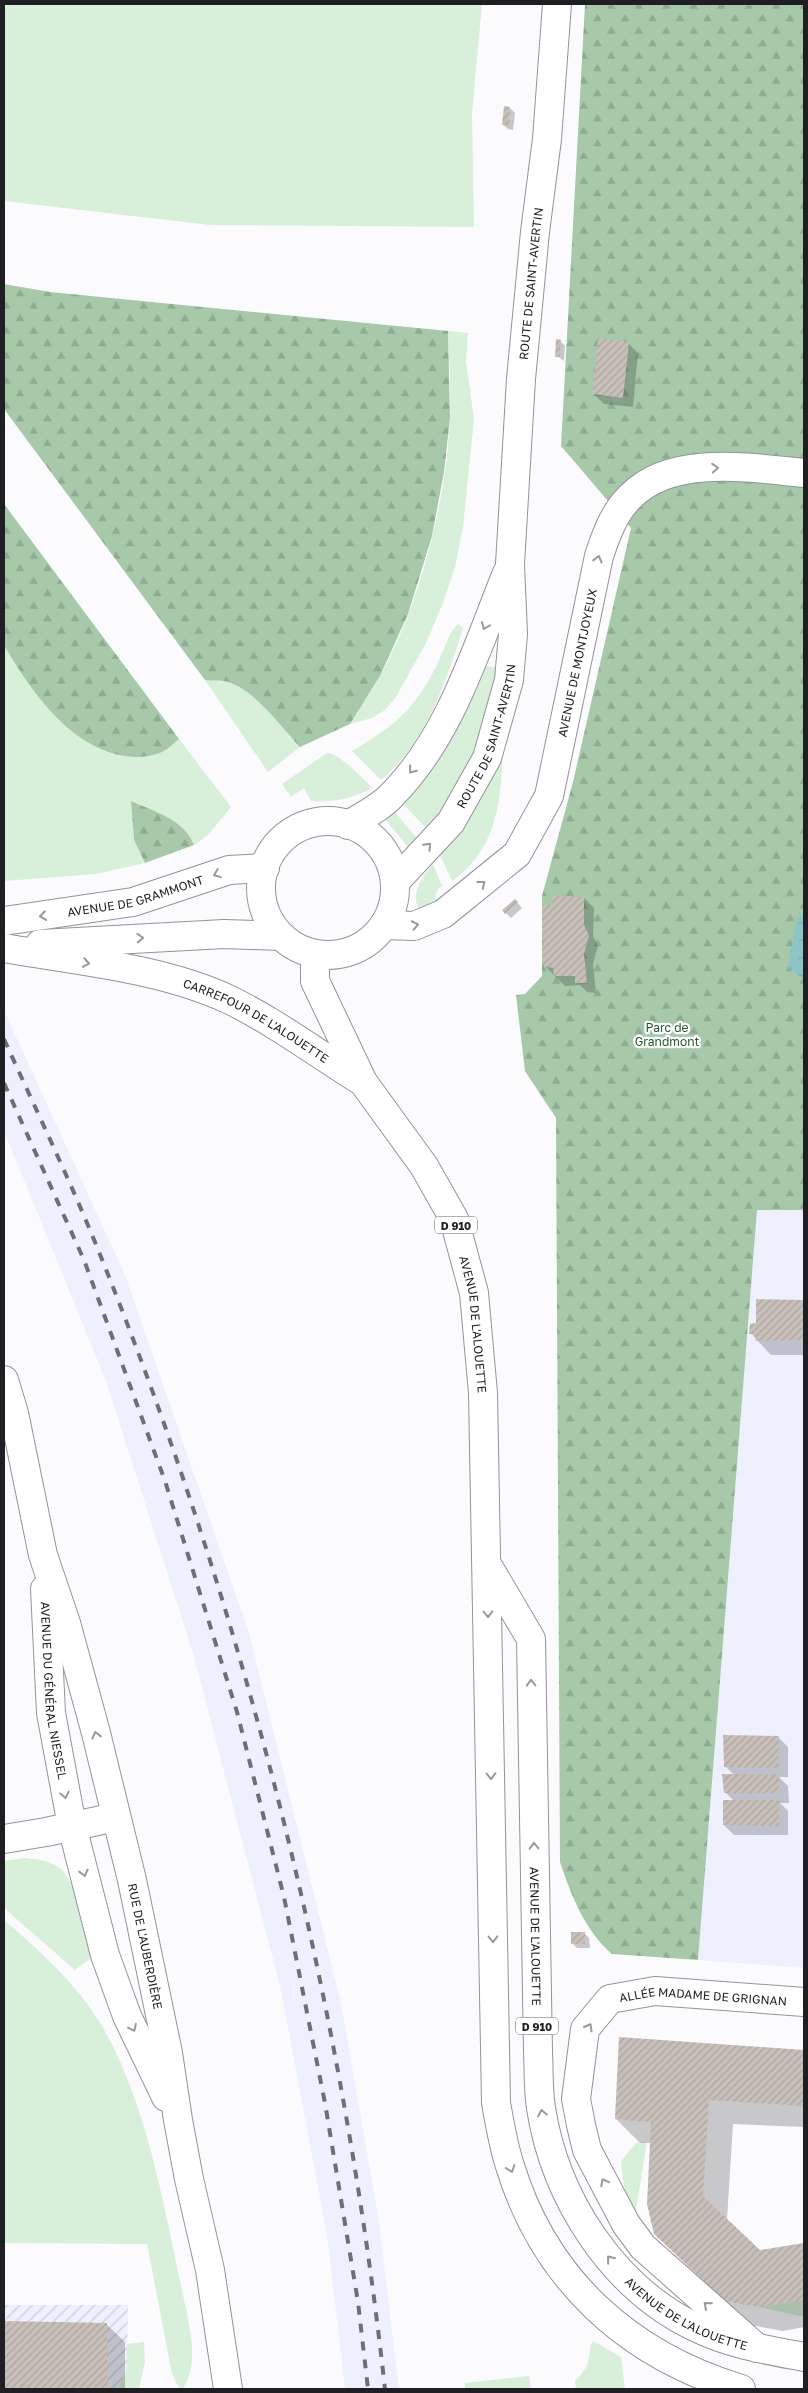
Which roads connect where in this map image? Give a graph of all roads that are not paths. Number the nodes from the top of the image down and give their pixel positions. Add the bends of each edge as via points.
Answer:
1 (557, 4) edge
2 (804, 473) edge
3 (510, 564) junction
4 (348, 825) junction
5 (265, 868) junction
6 (395, 882) junction
7 (4, 921) edge
8 (384, 925) junction
9 (281, 936) junction
10 (4, 947) edge
11 (315, 954) junction
12 (363, 1082) junction
13 (4, 1380) edge
14 (44, 1555) junction
15 (487, 1565) junction
16 (116, 1816) junction
17 (72, 1826) junction
18 (4, 1839) edge
19 (804, 2002) edge
20 (178, 2120) junction
21 (757, 2348) junction
22 (804, 2357) edge
23 (228, 2389) edge
24 (741, 2389) edge

1 - 3 main road, ROUTE DE SAINT-AVERTIN via 547,139 521,379
8 -> 2 main road, AVENUE DE MONTJOYEUX via 414,926 443,914 517,854 549,796 599,556 614,520 631,496 647,483 685,470 721,467
3 -> 4 main road, ROUTE DE SAINT-AVERTIN via 467,670 434,740 392,796
6 -> 3 main road, ROUTE DE SAINT-AVERTIN via 451,822 487,758 509,680 513,634
4 - 5 main road, CARREFOUR DE L'ALOUETTE via 314,823 292,832 276,847
4 - 6 main road, CARREFOUR DE L'ALOUETTE via 368,835 383,850
5 -> 7 main road, AVENUE DE GRAMMONT via 229,870 133,902
5 - 9 main road, CARREFOUR DE L'ALOUETTE via 262,882 266,911
6 - 8 main road, CARREFOUR DE L'ALOUETTE via 391,911
8 - 11 main road, CARREFOUR DE L'ALOUETTE via 358,948 342,954
10 -> 9 main road, CARREFOUR DE L'ALOUETTE via 224,934
9 - 11 main road, CARREFOUR DE L'ALOUETTE
10 -> 12 main road, CARREFOUR DE L'ALOUETTE via 169,978 229,1000
11 - 12 main road, CARREFOUR DE L'ALOUETTE / D 910 via 315,981
12 - 15 main road, AVENUE DE L'ALOUETTE / D 910 via 424,1166 454,1219 474,1293 483,1393
13 - 14 main road, AVENUE DU GÉNÉRAL NIESSEL via 14,1412
16 -> 14 main road, AVENUE DU GÉNÉRAL NIESSEL via 96,1733
14 -> 17 main road, AVENUE DU GÉNÉRAL NIESSEL via 51,1713
21 -> 15 main road, AVENUE DE L'ALOUETTE / D 910 via 694,2327 636,2287 591,2234 559,2175 541,2108 530,1639
15 -> 24 main road, AVENUE DE L'ALOUETTE / D 910 via 496,2103 510,2167 549,2252 570,2282 594,2306 662,2357 705,2378
16 - 17 main road
16 - 20 main road, RUE DE L'AUBERDIÈRE via 168,2053
17 - 18 main road
17 -> 20 main road, RUE DE L'AUBERDIÈRE via 105,1955 127,2016
21 -> 19 main road, ALLÉE MADAME DE GRIGNAN via 643,2247 626,2224 587,2150 581,2125 576,2099 585,2029 610,1999 655,1991
20 - 23 main road, RUE DE L'AUBERDIÈRE via 210,2270
21 - 22 main road, AVENUE DE L'ALOUETTE / D 910

